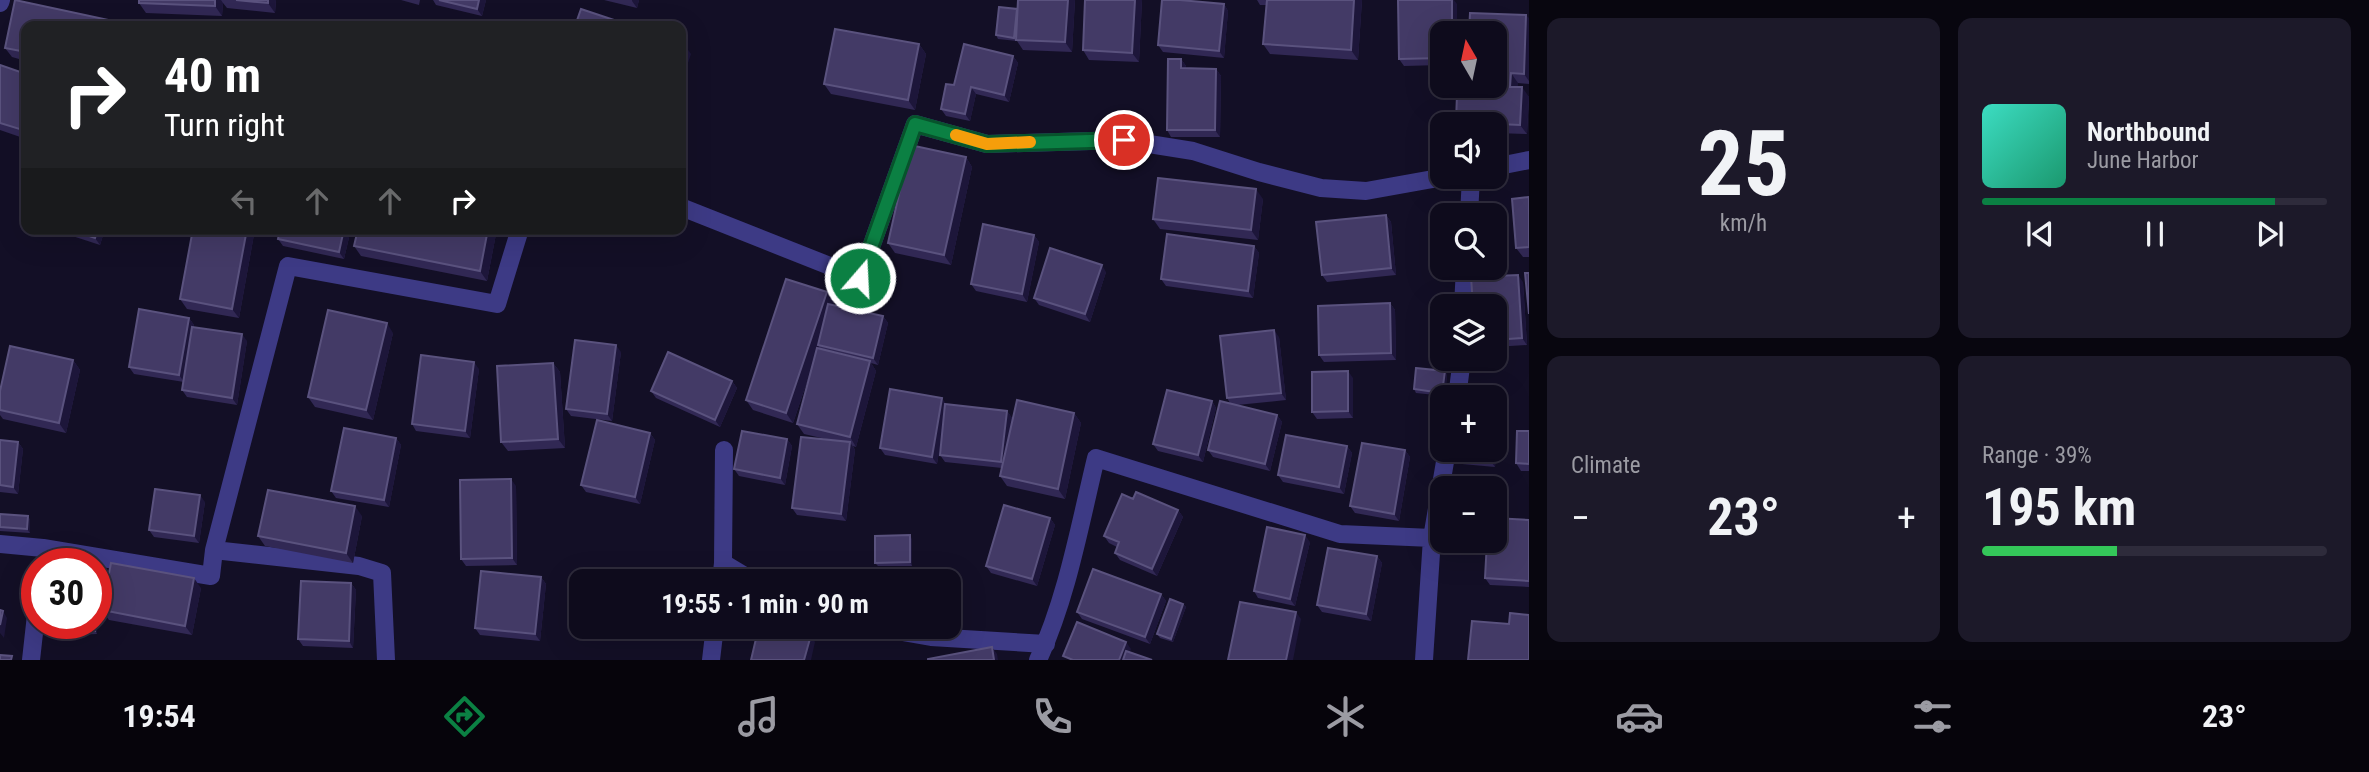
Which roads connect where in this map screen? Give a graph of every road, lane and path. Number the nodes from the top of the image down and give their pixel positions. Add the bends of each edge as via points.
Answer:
1 (1529, 160) edge
2 (1507, 164) edge
3 (1430, 180) edge
4 (686, 209) edge
5 (518, 235) edge
6 (724, 450) dead end
7 (1430, 538) edge
8 (0, 544) edge
9 (21, 550) edge
10 (214, 550) junction
11 (1431, 553) edge
12 (112, 564) edge
13 (722, 569) edge
14 (33, 639) edge
15 (713, 639) edge
16 (945, 639) edge
17 (1042, 652) edge
18 (31, 660) edge
19 (386, 660) edge
20 (711, 660) edge
21 (1424, 660) edge

1 - 2 street
3 - 4 street via 1366,191 1321,188 1193,151 1136,141 987,144 915,124 860,278
5 - 10 street via 497,304 288,265
6 - 13 street
7 - 17 street via 1340,534 1097,458
8 - 9 street
10 - 12 street via 211,576
10 - 19 street via 359,566 383,573
11 - 21 street
14 - 18 street
15 - 20 street
16 - 17 street

